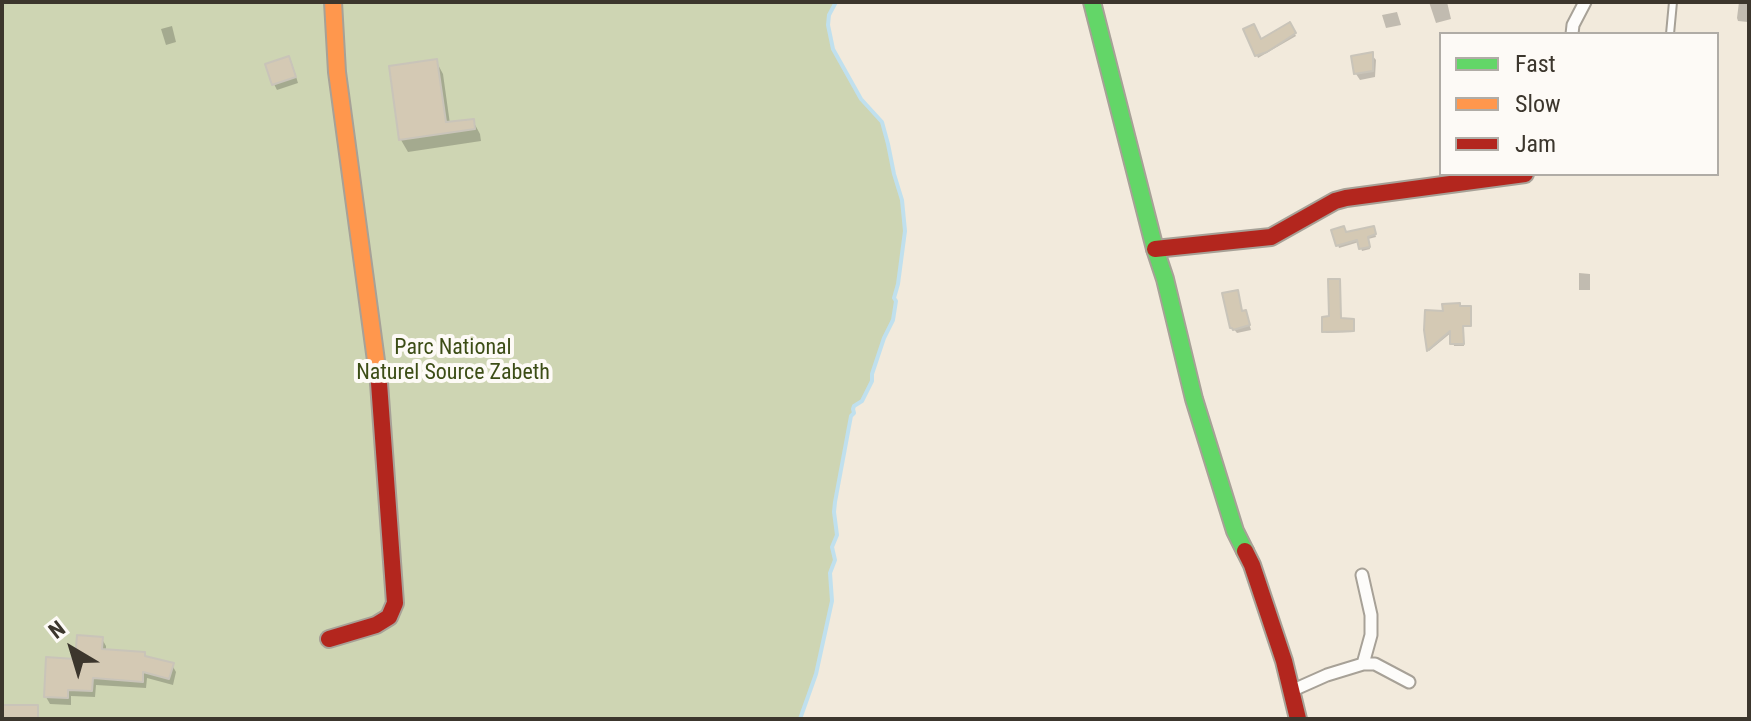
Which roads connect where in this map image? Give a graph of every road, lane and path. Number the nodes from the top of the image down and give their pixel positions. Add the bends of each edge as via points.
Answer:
1 (333, 2) edge
2 (1092, 2) edge
3 (1585, 2) edge
4 (1673, 2) edge
5 (1572, 32) edge
6 (1670, 32) edge
7 (1510, 176) edge
8 (1155, 249) junction
9 (1362, 575) dead end
10 (329, 639) dead end
11 (1363, 664) junction
12 (1409, 682) dead end
13 (1291, 691) junction
14 (1298, 719) edge

1 - 10 street via 337,72 380,388 395,603 389,617 376,625
2 - 8 street
3 - 5 street
4 - 6 lane
7 - 8 street via 1346,198 1271,237
8 - 13 street via 1194,399
9 - 11 street via 1371,615
11 - 12 street via 1375,664
11 - 13 street
13 - 14 street

